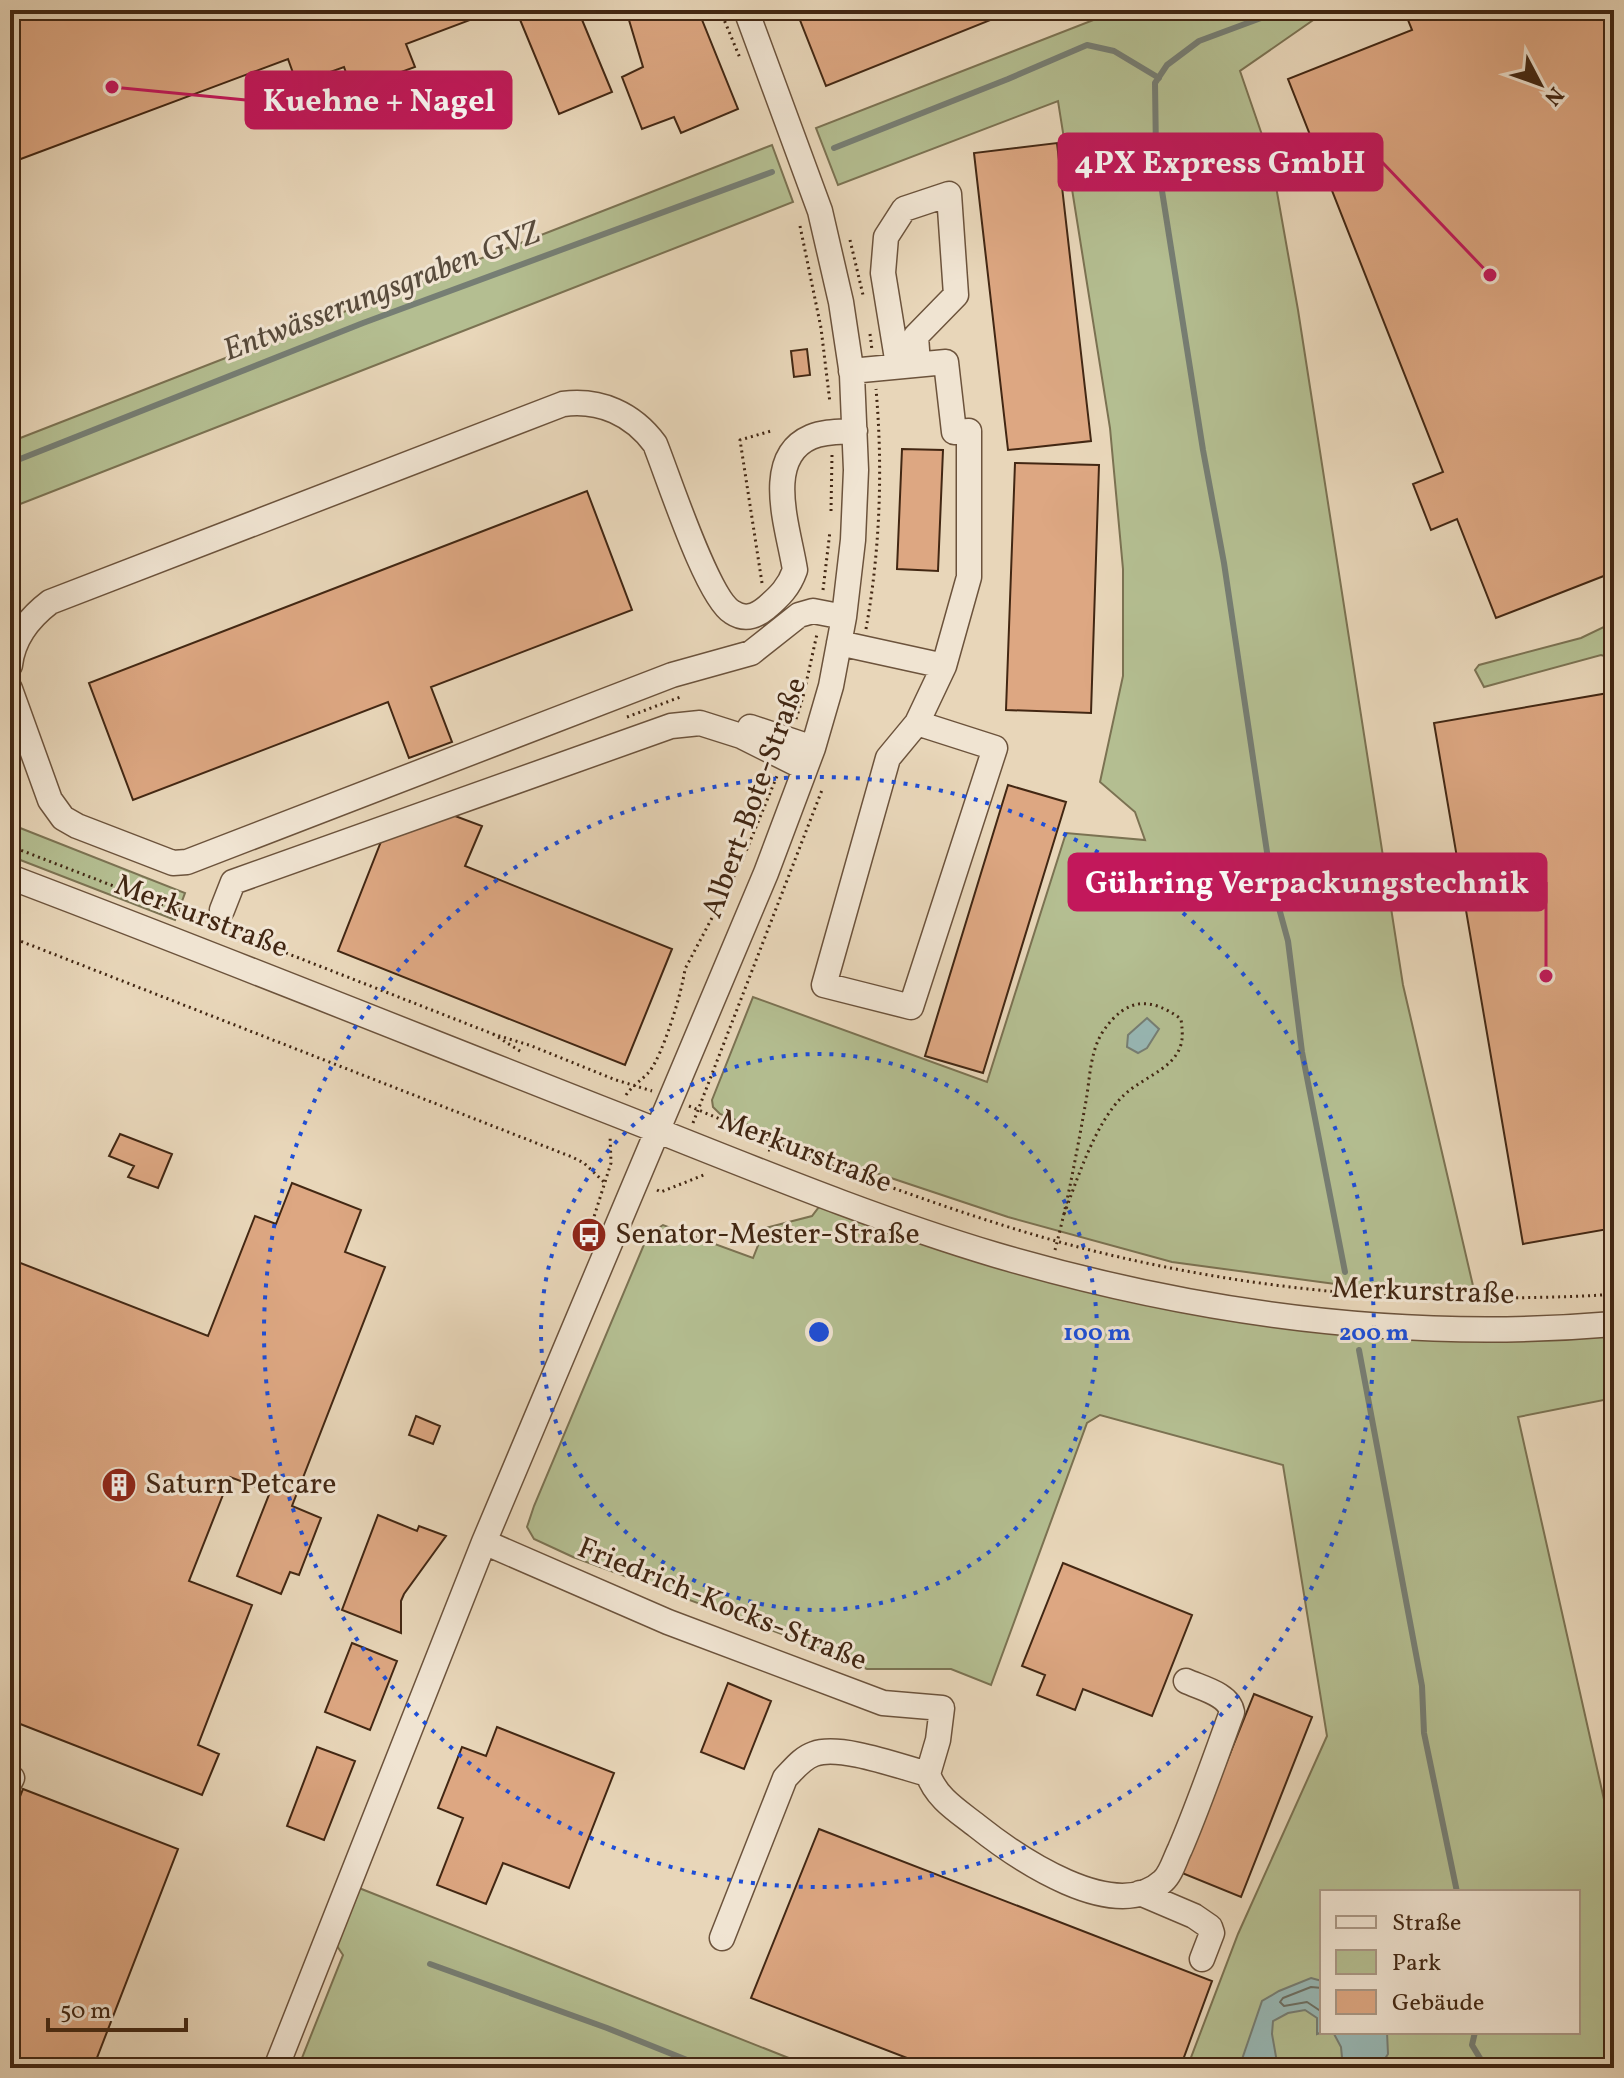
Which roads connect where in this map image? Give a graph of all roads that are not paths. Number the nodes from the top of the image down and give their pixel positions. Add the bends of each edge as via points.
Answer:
1 (746, 10) edge
2 (885, 367) junction
3 (844, 432) junction
4 (844, 617) junction
5 (851, 646) junction
6 (10, 665) edge
7 (944, 666) junction
8 (10, 689) edge
9 (917, 723) junction
10 (803, 759) junction
11 (10, 877) edge
12 (221, 921) road end
13 (656, 1130) junction
14 (1614, 1324) edge
15 (484, 1542) junction
16 (1186, 1681) dead end
17 (928, 1774) junction
18 (1140, 1893) junction
19 (722, 1938) dead end
20 (1202, 1959) dead end
21 (276, 2068) edge

1 - 2 street, Albert-Bote-Straße via 820,211 841,302
2 - 2 street via 956,295 949,194 904,209 886,237
2 - 3 street, Albert-Bote-Straße
2 - 7 street via 946,362 954,432 969,431 969,577
3 - 4 street, Albert-Bote-Straße via 853,540
3 - 6 street via 809,438 784,465 781,481 795,570 782,595 750,617 730,611 712,588 647,432 615,410 579,402 50,602 25,626
4 - 5 street, Albert-Bote-Straße
4 - 8 street via 813,611 799,615 751,653 672,675 187,862 173,863 63,818 50,800
5 - 7 street
5 - 10 street, Albert-Bote-Straße
7 - 9 street
9 - 9 street via 888,758 824,985 911,1007 995,748
10 - 12 street via 703,711 674,713 524,777 233,882
10 - 13 street, Albert-Bote-Straße via 766,873
11 - 13 street, Merkurstraße
13 - 14 street, Merkurstraße via 909,1225 1050,1270 1149,1294 1319,1321 1444,1329
13 - 15 street
15 - 17 street, Friedrich-Kocks-Straße via 668,1622 883,1703 942,1708
15 - 21 street
16 - 18 street via 1225,1700 1232,1712 1168,1876
17 - 18 street via 951,1806 1045,1874 1111,1894
17 - 19 street via 842,1753 819,1752 796,1766 785,1778
18 - 20 street via 1210,1927

